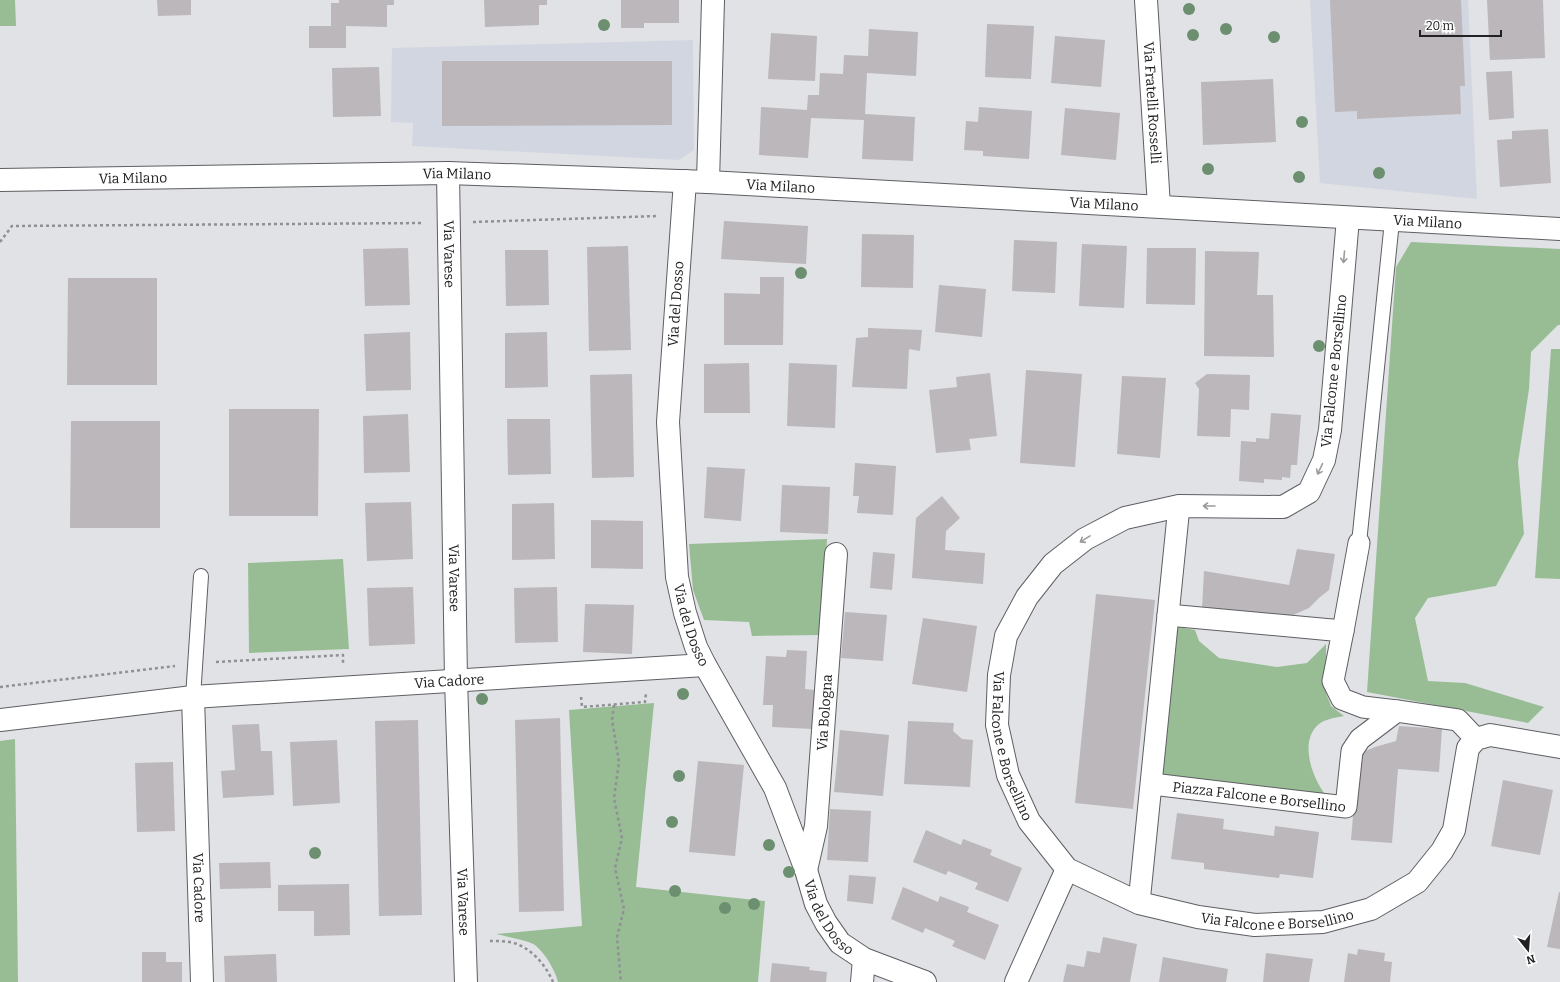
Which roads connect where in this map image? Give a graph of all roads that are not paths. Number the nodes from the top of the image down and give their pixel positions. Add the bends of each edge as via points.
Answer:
1 (713, 0) edge
2 (1146, 0) edge
3 (448, 173) junction
4 (0, 180) edge
5 (685, 182) junction
6 (708, 182) junction
7 (1159, 206) junction
8 (1348, 218) junction
9 (1392, 220) junction
10 (1560, 230) edge
11 (1179, 506) junction
12 (1359, 542) joint
13 (836, 554) dead end
14 (201, 576) dead end
15 (1168, 615) junction
16 (1343, 631) junction
17 (705, 665) junction
18 (456, 680) junction
19 (193, 697) junction
20 (1397, 711) junction
21 (0, 720) edge
22 (1476, 739) junction
23 (1560, 747) edge
24 (1152, 784) junction
25 (1067, 869) junction
26 (806, 870) junction
27 (1139, 903) junction
28 (864, 959) junction
29 (202, 982) edge
30 (466, 982) edge
31 (862, 982) edge
32 (925, 982) edge
33 (1016, 982) edge

1 - 6 street
2 - 7 street, Via Fratelli Rosselli
3 - 4 street, Via Milano
3 - 5 street, Via Milano
3 - 18 street, Via Varese
5 - 6 street, Via Milano
5 - 17 street, Via del Dosso via 668,422 677,577 685,613
6 - 7 street, Via Milano
7 - 8 street, Via Milano
8 - 9 street, Via Milano
8 -> 11 street, Via Falcone e Borsellino via 1330,430 1324,460 1309,492 1283,507
9 - 10 street, Via Milano
9 - 12 lane
11 - 15 street, Piazza Falcone e Borsellino
11 -> 25 street, Via Falcone e Borsellino via 1125,518 1085,539 1053,564 1027,597 1006,636 999,675 997,725 1008,775 1028,821
12 - 16 street
13 - 26 street, Via Bologna via 816,826
14 - 19 lane
15 - 16 street
15 - 24 street, Piazza Falcone e Borsellino
16 - 20 street via 1333,681 1342,699 1363,707
17 - 18 street, Via Cadore
17 - 26 street, Via del Dosso via 775,788
18 - 19 street, Via Cadore
18 - 30 street, Via Varese
19 - 21 street, Via Cadore
19 - 29 street, Via Cadore
20 - 22 street via 1458,720
20 - 24 street, Piazza Falcone e Borsellino via 1360,738 1352,751 1346,807
22 - 23 street via 1490,735
22 - 27 street, Via Falcone e Borsellino via 1468,748 1454,830 1442,851 1417,882 1371,909 1323,922 1255,925 1198,917
24 - 27 street, Piazza Falcone e Borsellino
25 - 27 street, Via Falcone e Borsellino
25 - 33 street
26 - 28 street, Via del Dosso via 816,904 826,923 840,943
28 - 31 street
28 - 32 street, Via del Dosso

